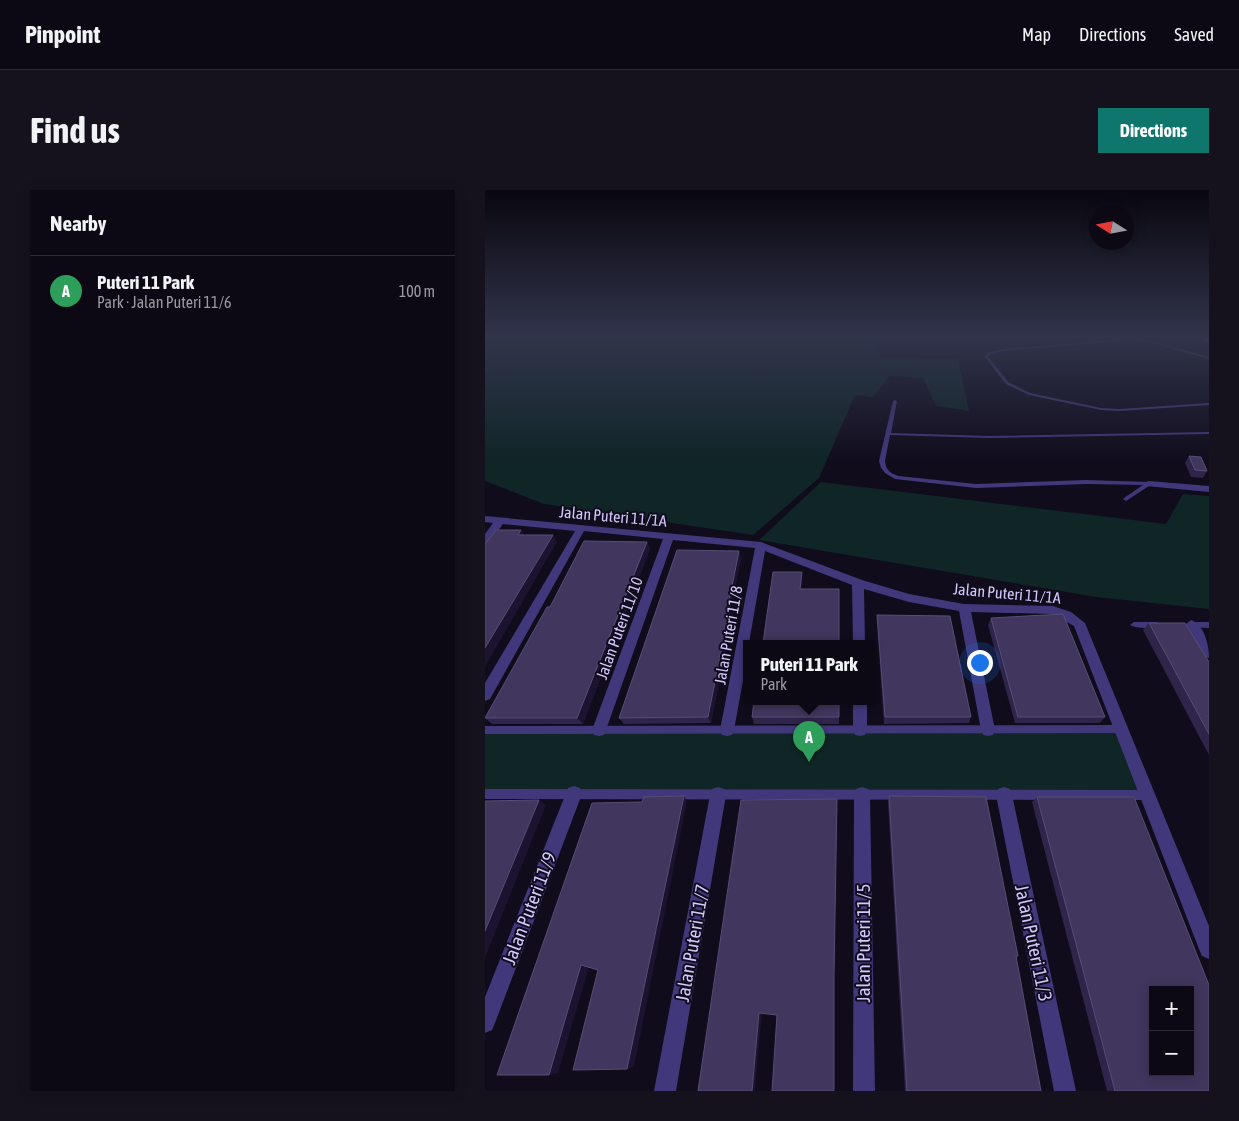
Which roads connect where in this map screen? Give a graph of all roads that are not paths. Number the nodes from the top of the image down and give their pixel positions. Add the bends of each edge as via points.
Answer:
1 (1003, 378) edge
2 (895, 400) dead end
3 (1209, 404) edge
4 (1209, 433) edge
5 (889, 434) junction
6 (1149, 484) junction
7 (1209, 489) edge
8 (1126, 499) dead end
9 (485, 519) edge
10 (499, 522) junction
11 (580, 530) junction
12 (669, 537) junction
13 (485, 541) edge
14 (761, 545) junction
15 (858, 583) junction
16 (964, 608) junction
17 (1134, 625) dead end
18 (1163, 625) edge
19 (1186, 625) joint
20 (1209, 625) edge
21 (744, 640) edge
22 (859, 640) edge
23 (743, 643) edge
24 (1209, 653) edge
25 (485, 696) edge
26 (860, 705) edge
27 (1120, 729) junction
28 (485, 730) edge
29 (599, 730) junction
30 (727, 730) junction
31 (860, 730) junction
32 (988, 730) junction
33 (485, 794) edge
34 (574, 794) junction
35 (718, 795) junction
36 (862, 795) junction
37 (1004, 795) junction
38 (1146, 795) junction
39 (1209, 949) edge
40 (485, 1022) edge
41 (665, 1091) edge
42 (864, 1091) edge
43 (1065, 1091) edge

1 - 3 lane via 1007,383 1035,395 1101,409
2 - 5 lane
4 - 5 lane via 989,437
5 - 6 lane via 883,468 887,474 897,478 976,486 1086,482
6 - 7 street
6 - 8 lane
9 - 10 street, Jalan Puteri 11/1A
10 - 11 street, Jalan Puteri 11/1A
10 - 13 street
11 - 12 street, Jalan Puteri 11/1A
11 - 25 street
12 - 14 street, Jalan Puteri 11/1A
12 - 29 street, Jalan Puteri 11/10
14 - 15 street, Jalan Puteri 11/1A
14 - 21 street, Jalan Puteri 11/8
15 - 16 street, Jalan Puteri 11/1A via 909,598
15 - 22 street
16 - 27 street, Jalan Puteri 11/1A via 1053,610 1067,614 1079,624
16 - 32 street
17 - 18 lane
19 - 20 lane
19 - 24 street
23 - 30 street, Jalan Puteri 11/8
26 - 31 street
27 - 32 lane
27 - 38 street, Jalan Puteri 11/1A
28 - 29 lane
29 - 30 lane
30 - 31 lane
31 - 32 lane
33 - 34 lane
34 - 35 lane
34 - 40 street, Jalan Puteri 11/9
35 - 36 lane
35 - 41 street, Jalan Puteri 11/7
36 - 37 lane
36 - 42 street, Jalan Puteri 11/5
37 - 38 lane
37 - 43 street, Jalan Puteri 11/3
38 - 39 street, Jalan Puteri 11/1A

